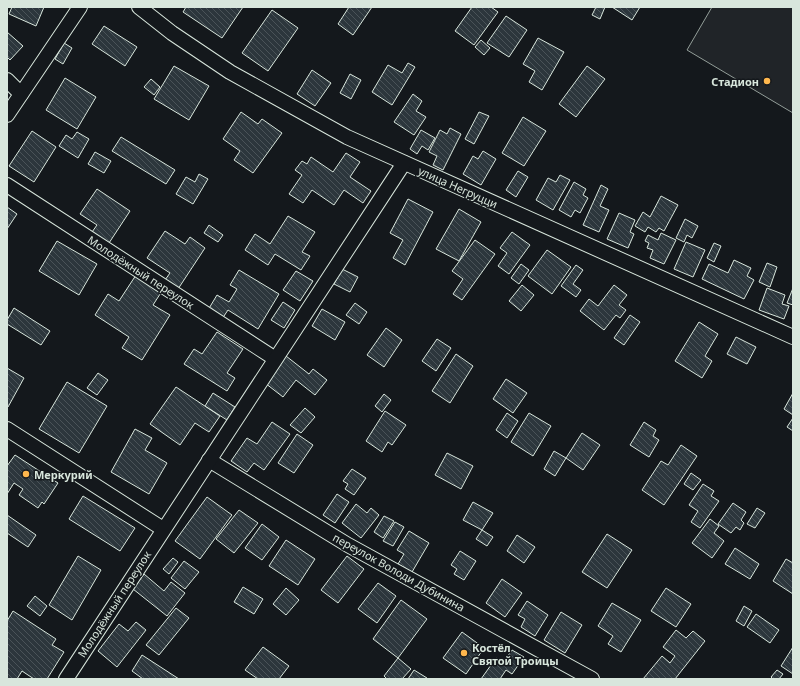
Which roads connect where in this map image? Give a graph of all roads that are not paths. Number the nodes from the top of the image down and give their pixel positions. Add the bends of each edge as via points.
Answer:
1 (80, 7) edge
2 (139, 7) edge
3 (7, 80) edge
4 (21, 94) junction
5 (7, 114) edge
6 (404, 163) junction
7 (7, 185) edge
8 (793, 337) edge
9 (274, 358) junction
10 (7, 429) edge
11 (210, 460) junction
12 (163, 529) junction
13 (66, 679) edge
14 (592, 679) edge

1 - 4 street
2 - 6 street, улица Негруцци via 172,33 237,76 347,137
3 - 4 street
4 - 5 street
6 - 8 street, улица Негруцци
6 - 9 street, Молодёжный переулок
7 - 9 street, Молодёжный переулок
9 - 11 street, Молодёжный переулок
10 - 12 street
11 - 12 street, Молодёжный переулок
11 - 14 street, переулок Володи Дубинина via 348,545
12 - 13 street, Молодёжный переулок

